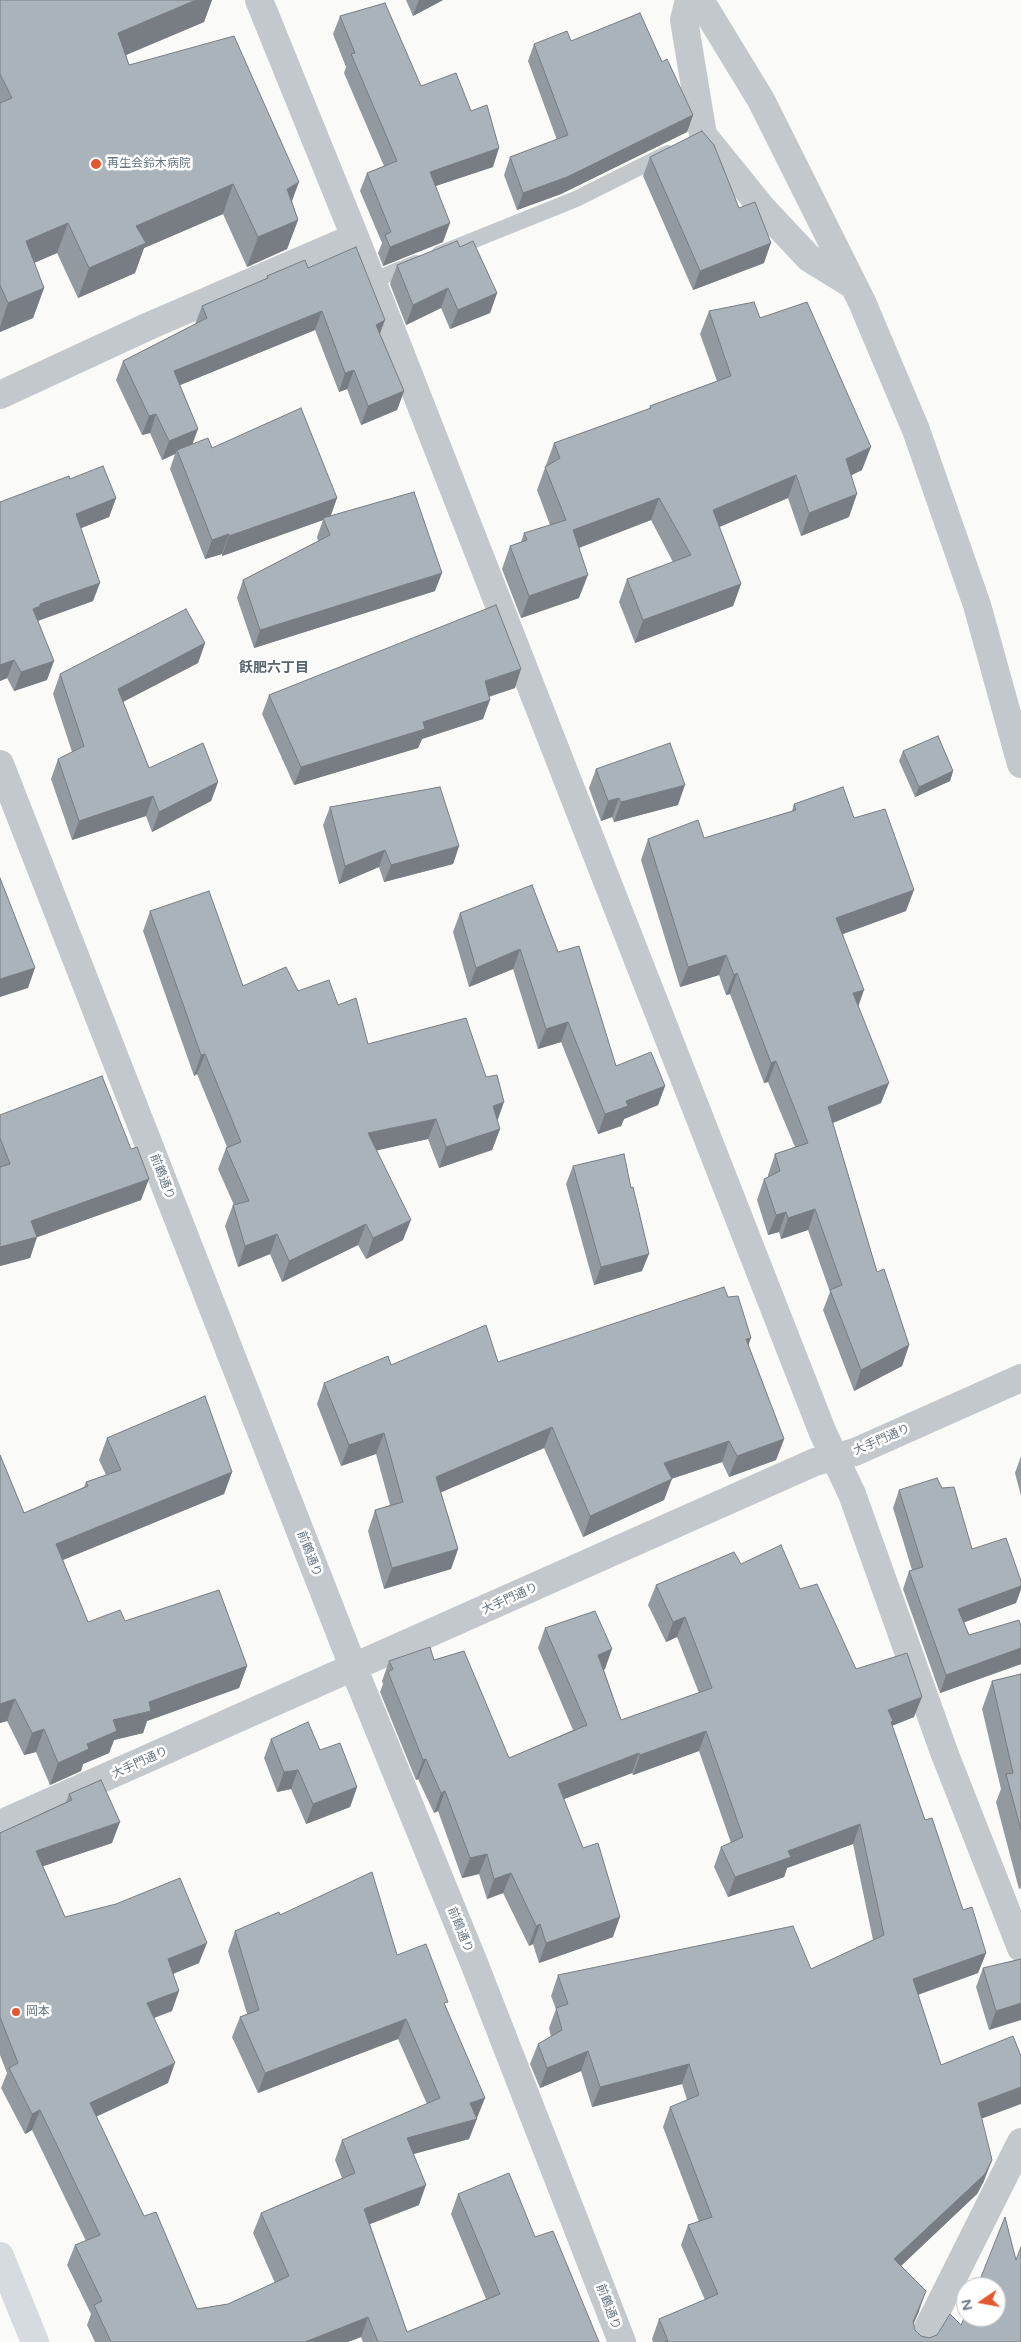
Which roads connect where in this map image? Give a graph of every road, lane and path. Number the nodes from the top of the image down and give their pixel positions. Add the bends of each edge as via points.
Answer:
1 (259, 0) edge
2 (689, 0) edge
3 (700, 0) edge
4 (703, 135) junction
5 (356, 237) junction
6 (372, 281) junction
7 (853, 285) junction
8 (0, 395) edge
9 (0, 764) edge
10 (1021, 764) edge
11 (1021, 1378) edge
12 (835, 1458) junction
13 (354, 1669) junction
14 (0, 1824) edge
15 (1021, 1948) edge
16 (1021, 2142) edge
17 (0, 2256) edge
18 (35, 2342) edge
19 (622, 2342) edge
20 (920, 2342) edge

1 - 5 street
2 - 4 street via 684,20
3 - 7 street via 761,100
4 - 6 lane via 576,199
4 - 7 street via 762,208 809,258
5 - 6 street
5 - 8 street via 149,326
6 - 12 street
7 - 10 street via 916,430 977,605
9 - 13 street, 前鶴通り
11 - 12 street, 大手門通り
12 - 13 street, 大手門通り via 815,1462
12 - 15 street via 852,1494 944,1752
13 - 14 street, 大手門通り
13 - 19 street, 前鶴通り via 474,1963
16 - 20 street
17 - 18 highway

